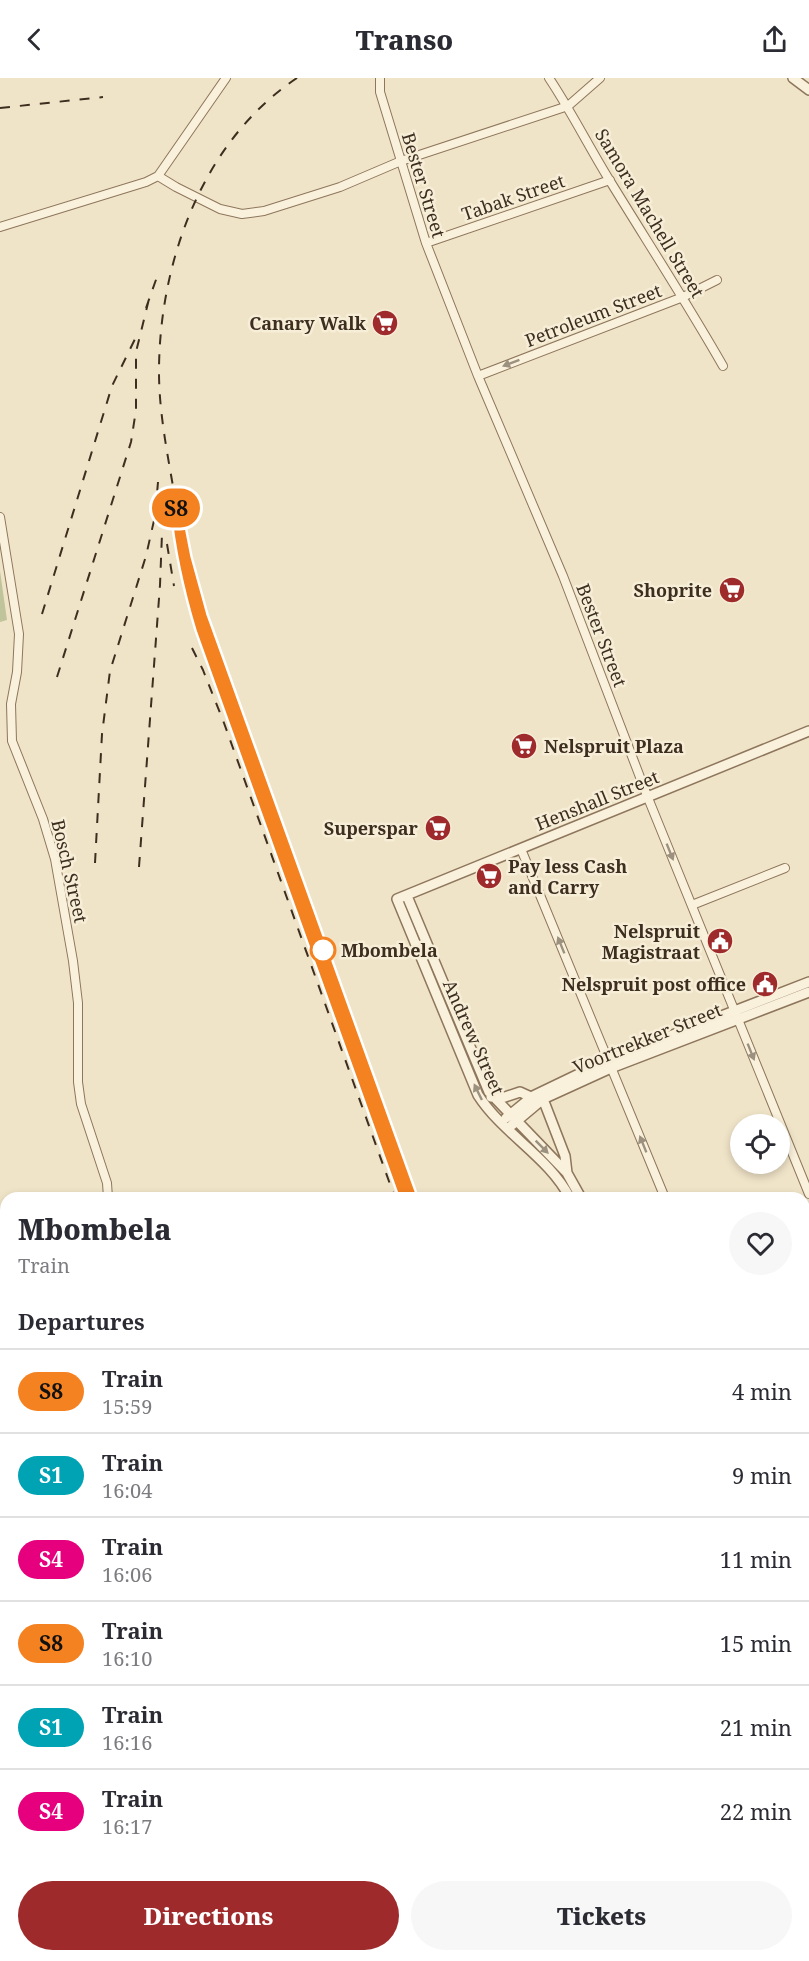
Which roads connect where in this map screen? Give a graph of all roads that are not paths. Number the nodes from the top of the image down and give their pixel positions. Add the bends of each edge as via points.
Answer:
1 (226, 78) edge
2 (549, 78) edge
3 (600, 78) edge
4 (793, 78) edge
5 (380, 81) edge
6 (809, 90) edge
7 (568, 106) junction
8 (400, 161) junction
9 (158, 176) junction
10 (610, 180) junction
11 (0, 226) edge
12 (426, 243) junction
13 (717, 280) dead end
14 (683, 297) junction
15 (723, 366) dead end
16 (478, 376) junction
17 (0, 517) edge
18 (809, 731) edge
19 (648, 798) junction
20 (521, 849) junction
21 (785, 868) dead end
22 (407, 896) junction
23 (397, 899) joint
24 (692, 905) junction
25 (809, 982) edge
26 (809, 992) edge
27 (736, 1016) junction
28 (610, 1064) junction
29 (492, 1096) junction
30 (531, 1097) junction
31 (543, 1099) junction
32 (513, 1118) junction
33 (503, 1126) junction
34 (567, 1173) junction
35 (108, 1192) edge
36 (566, 1192) edge
37 (578, 1192) edge
38 (663, 1192) edge
39 (808, 1192) edge

1 - 9 street
2 - 7 street, Samora Machell Street
3 - 7 street
4 - 6 street
5 - 8 street, Bester Street
7 - 8 street
7 - 10 street, Samora Machell Street
8 - 9 street via 309,198 242,213 220,209
8 - 12 street, Bester Street
9 - 11 street
10 - 12 street, Tabak Street
10 - 14 street, Samora Machell Street
12 - 16 street, Bester Street
13 - 14 street, Petroleum Street
14 - 15 street, Samora Machell Street
14 -> 16 street, Petroleum Street
16 - 19 street, Bester Street via 563,576
17 - 35 street, Bosch Street via 19,634 11,704 12,741 55,859 78,1003 81,1104
18 - 19 street, Henshall Street
19 - 20 street, Henshall Street
19 -> 24 street, Bester Street
20 - 22 street, Henshall Street
28 -> 20 street
21 - 24 street
22 - 23 street, Henshall Street
22 - 29 street, Andrew Street
33 -> 23 street, Andrew Street via 478,1095
24 - 27 street, Bester Street
25 - 27 street, Voortrekker Street
26 - 27 street, Voortrekker Street
27 - 28 street, Voortrekker Street
27 -> 39 street, Bester Street
28 - 30 street, Voortrekker Street
28 - 31 street, Voortrekker Street
38 -> 28 street
29 - 30 street via 502,1098 520,1092
29 - 32 street, Andrew Street
30 - 32 street, Voortrekker Street
31 - 32 street, Voortrekker Street
31 - 34 street via 566,1156
32 - 33 street, Voortrekker Street
32 -> 34 street, Andrew Street
33 - 36 street, Andrew Street via 557,1177
34 - 37 street, Andrew Street

